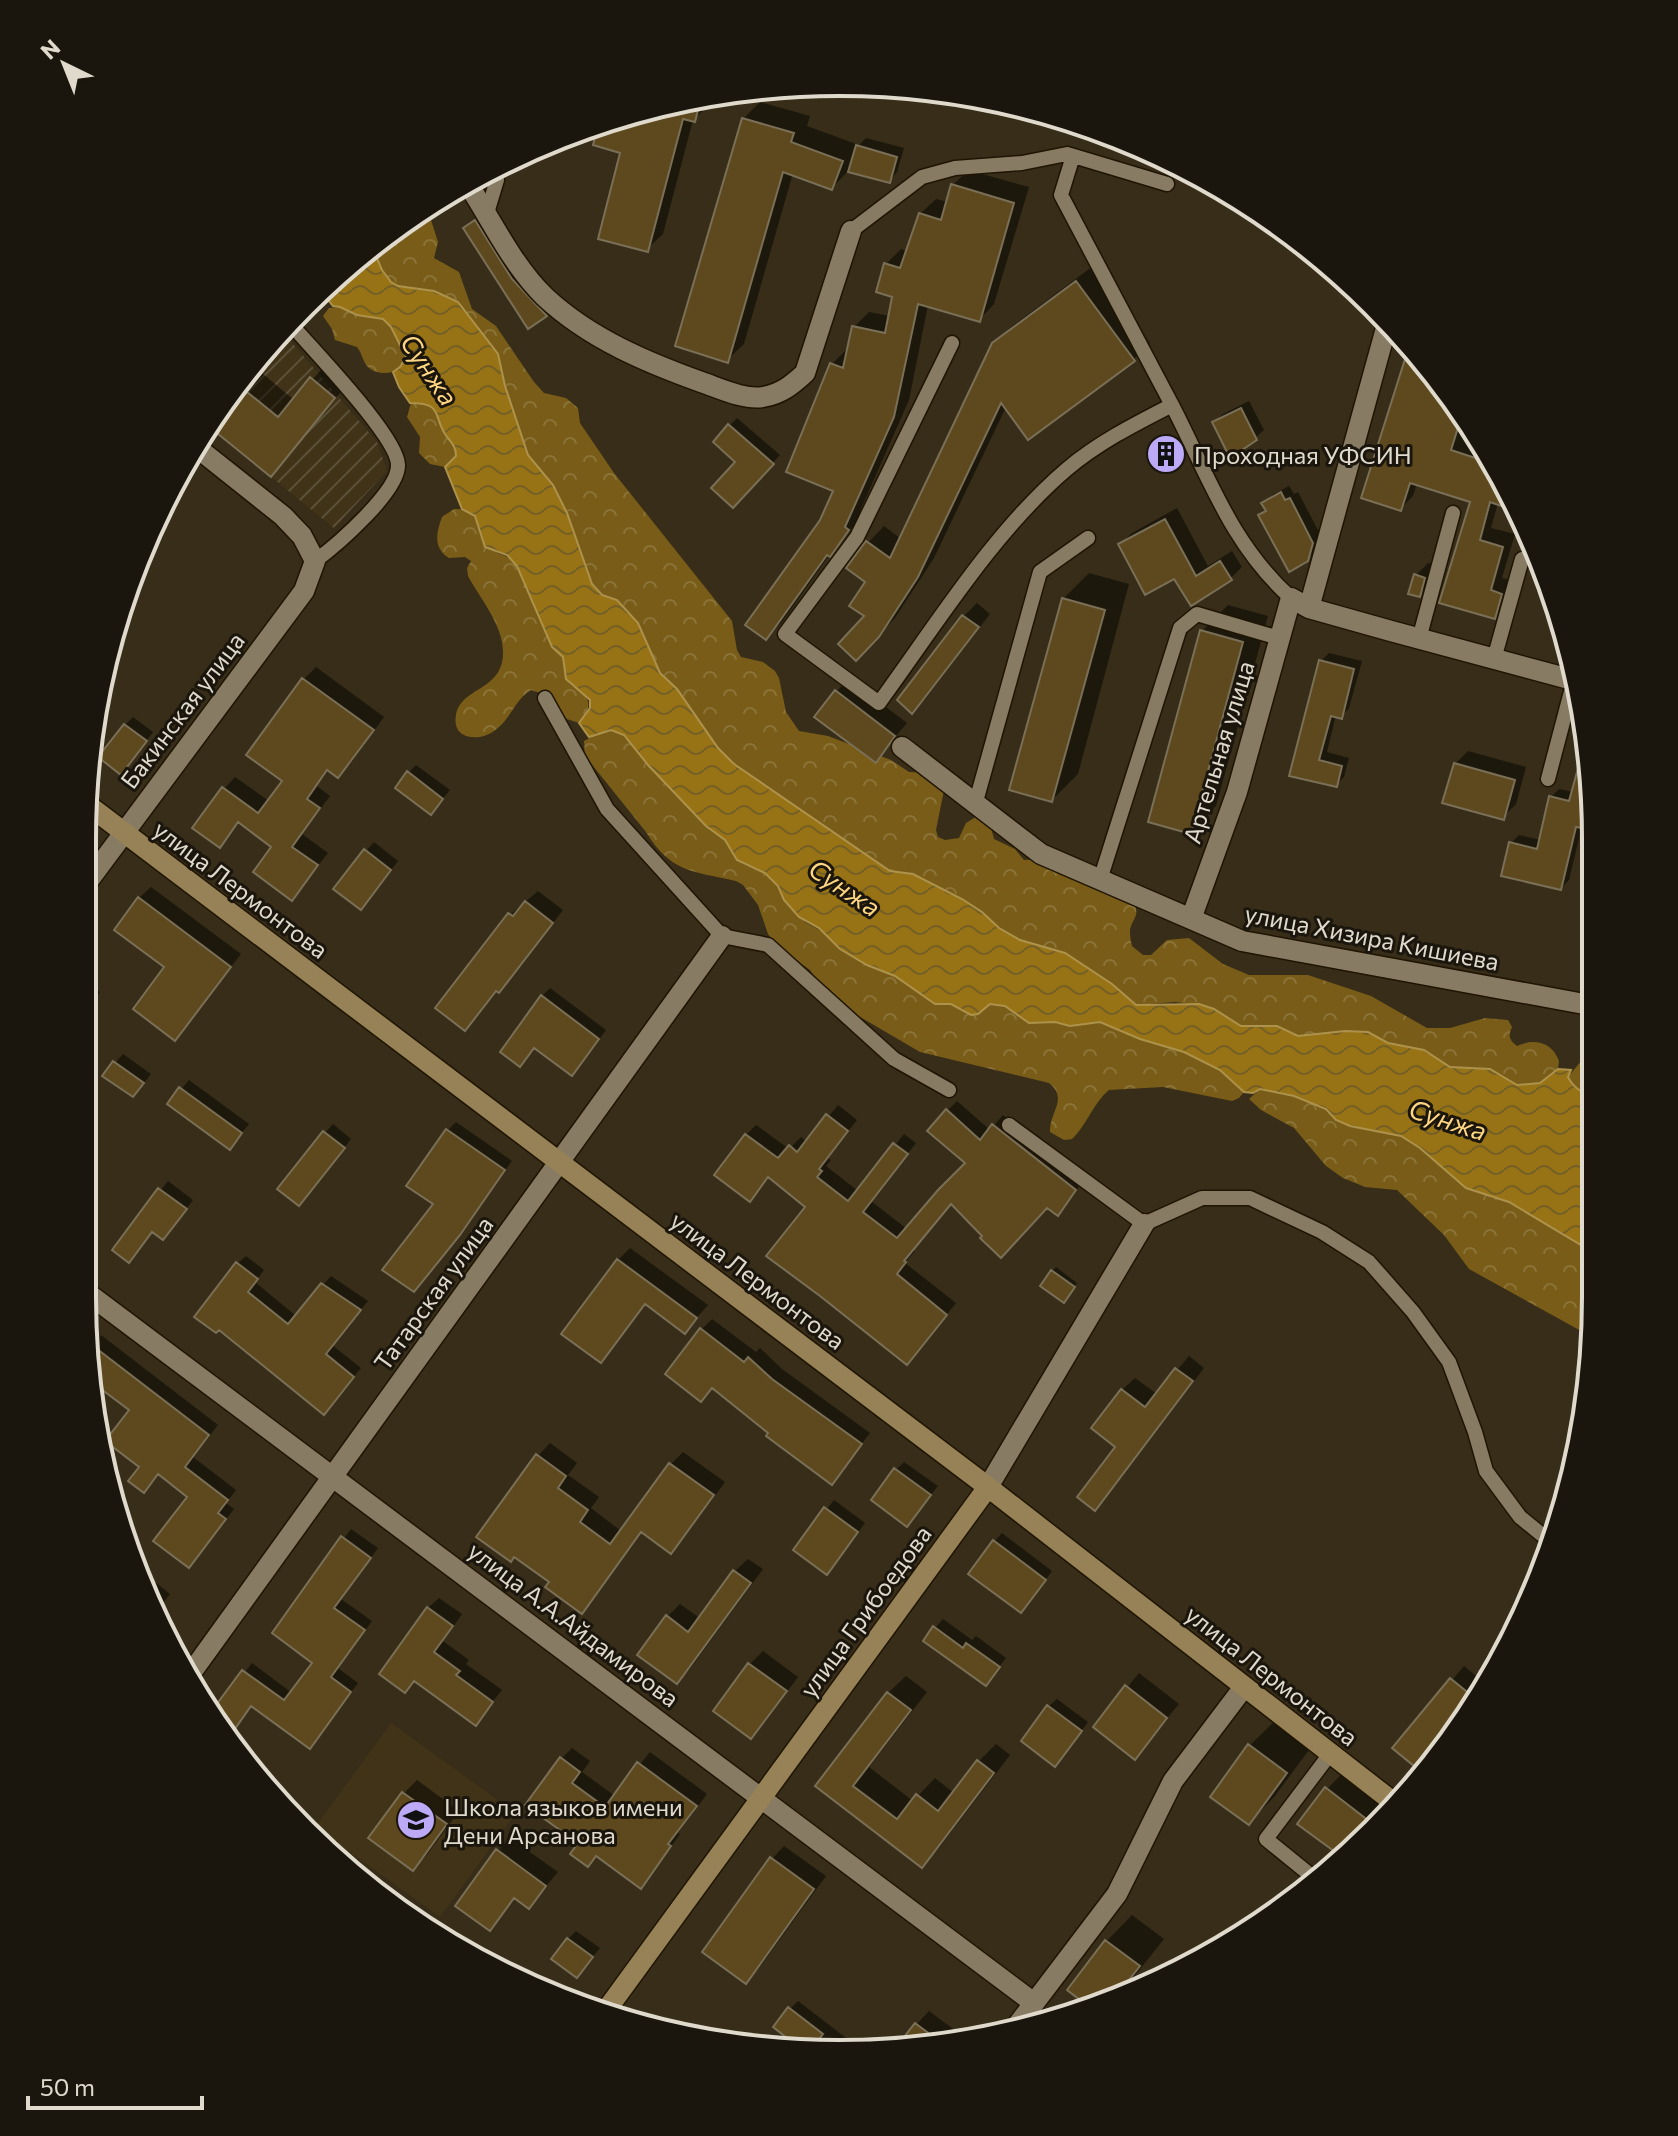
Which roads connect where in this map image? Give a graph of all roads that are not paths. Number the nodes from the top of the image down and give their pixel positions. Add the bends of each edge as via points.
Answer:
1 (1073, 156) junction
2 (497, 180) edge
3 (1167, 184) dead end
4 (474, 193) edge
5 (487, 213) junction
6 (851, 231) joint
7 (297, 331) edge
8 (1384, 334) edge
9 (952, 343) dead end
10 (1172, 405) junction
11 (204, 453) edge
12 (1453, 513) dead end
13 (1088, 538) dead end
14 (1522, 559) dead end
15 (315, 561) junction
16 (1300, 603) junction
17 (1279, 638) junction
18 (1419, 639) junction
19 (1494, 659) junction
20 (1565, 680) edge
21 (545, 698) dead end
22 (1569, 698) edge
23 (902, 747) dead end
24 (1548, 779) dead end
25 (975, 805) junction
26 (97, 812) edge
27 (123, 832) junction
28 (96, 870) edge
29 (1100, 880) junction
30 (1191, 919) junction
31 (722, 936) junction
32 (1582, 1004) edge
33 (949, 1090) dead end
34 (1009, 1125) dead end
35 (560, 1162) junction
36 (1144, 1224) junction
37 (96, 1300) edge
38 (333, 1476) junction
39 (988, 1487) junction
40 (1543, 1536) edge
41 (195, 1667) edge
42 (1244, 1687) junction
43 (1330, 1754) junction
44 (761, 1798) junction
45 (1388, 1798) edge
46 (1308, 1873) edge
47 (1034, 2003) junction
48 (611, 2004) edge
49 (1024, 2017) edge

1 - 3 lane
1 - 6 lane via 955,168 922,177
1 - 10 lane via 1061,195
2 - 5 lane
4 - 5 street
5 - 6 street via 542,294 573,321 647,362 728,392 761,398 789,388 805,373
7 - 15 lane via 388,438 399,462 396,480 344,540
8 - 16 street, Артельная улица
9 - 10 lane via 857,537 785,634 879,703 1019,515 1068,468 1116,433
10 - 16 lane via 1248,553 1270,580
11 - 15 street via 283,516
12 - 18 lane
13 - 25 lane via 1040,572
14 - 19 lane
15 - 27 street, Бакинская улица via 304,591
16 - 17 street, Артельная улица
16 - 18 street
17 - 29 lane via 1197,614 1180,628
17 - 30 street, Артельная улица via 1237,792
18 - 19 street
19 - 20 street
21 - 31 lane via 607,809
22 - 24 lane
23 - 25 street, улица Хизира Кишиева
25 - 29 street, улица Хизира Кишиева via 1041,854
26 - 27 street, улица Лермонтова
27 - 28 street, Бакинская улица
27 - 35 street, улица Лермонтова
29 - 30 street, улица Хизира Кишиева
30 - 32 street, улица Хизира Кишиева via 1242,941
31 - 33 lane via 768,945 894,1059
31 - 35 street, Татарская улица
34 - 36 lane
35 - 38 street, Татарская улица
35 - 39 street, улица Лермонтова
36 - 39 street, улица Грибоедова
36 - 40 lane via 1202,1198 1250,1198 1322,1232 1369,1262 1449,1362 1486,1471 1520,1517
37 - 38 street, улица А.А.Айдамирова
38 - 41 street, Татарская улица
38 - 44 street, улица А.А.Айдамирова
39 - 42 street, улица Лермонтова
39 - 44 street, улица Грибоедова
42 - 43 street, улица Лермонтова
42 - 47 street via 1173,1781 1117,1894
43 - 45 street, улица Лермонтова
43 - 46 lane via 1266,1839
44 - 47 street, улица А.А.Айдамирова
44 - 48 street, улица Грибоедова
47 - 49 street

